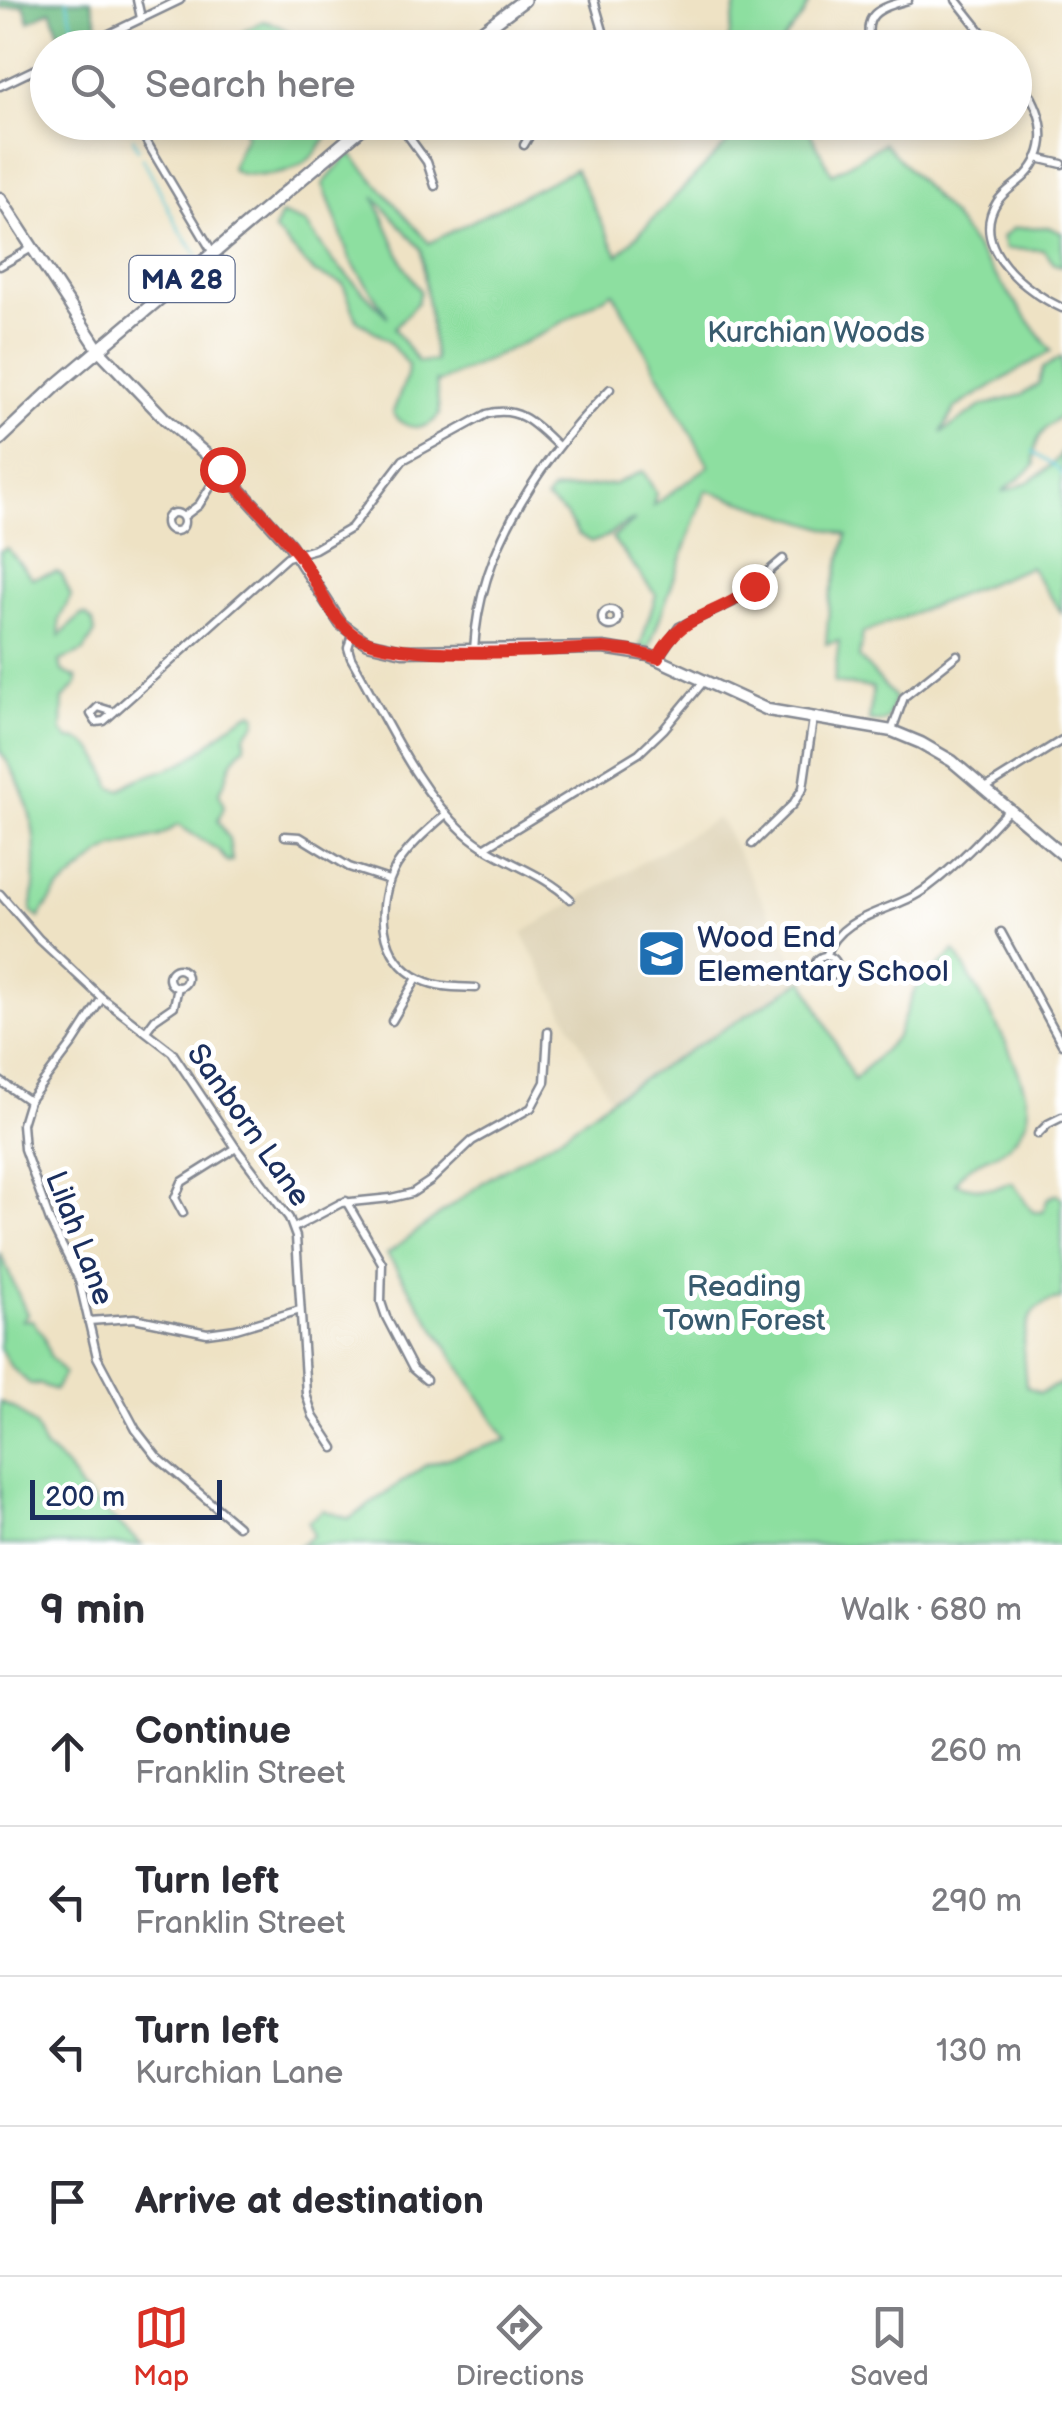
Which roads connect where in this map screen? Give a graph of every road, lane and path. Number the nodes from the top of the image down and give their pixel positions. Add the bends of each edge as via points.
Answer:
1 (136, 0) edge
2 (180, 0) edge
3 (524, 0) edge
4 (594, 0) edge
5 (908, 0) edge
6 (956, 0) edge
7 (141, 18) junction
8 (489, 25) junction
9 (117, 30) edge
10 (483, 30) edge
11 (492, 30) edge
12 (603, 30) edge
13 (868, 30) edge
14 (980, 30) edge
15 (30, 72) edge
16 (0, 86) edge
17 (1032, 100) edge
18 (145, 140) dead end
19 (347, 140) edge
20 (411, 140) edge
21 (527, 140) edge
22 (524, 145) dead end
23 (1038, 158) junction
24 (1062, 164) edge
25 (435, 186) dead end
26 (0, 198) edge
27 (33, 248) junction
28 (213, 252) junction
29 (0, 266) edge
30 (1062, 308) edge
31 (99, 350) junction
32 (610, 389) dead end
33 (0, 439) edge
34 (558, 445) junction
35 (222, 469) junction
36 (183, 517) dead end
37 (297, 553) junction
38 (783, 559) dead end
39 (607, 625) dead end
40 (352, 634) junction
41 (603, 648) junction
42 (474, 650) junction
43 (958, 655) dead end
44 (658, 658) junction
45 (705, 680) junction
46 (114, 712) dead end
47 (813, 719) junction
48 (892, 731) junction
49 (1062, 740) edge
50 (984, 789) junction
51 (1008, 810) junction
52 (446, 814) junction
53 (285, 836) dead end
54 (752, 844) dead end
55 (484, 848) junction
56 (1062, 854) edge
57 (389, 880) junction
58 (0, 894) edge
59 (570, 899) dead end
60 (1001, 932) dead end
61 (826, 956) dead end
62 (417, 978) junction
63 (178, 987) dead end
64 (476, 988) dead end
65 (102, 998) junction
66 (392, 1021) dead end
67 (1062, 1021) edge
68 (1053, 1025) junction
69 (146, 1031) junction
70 (548, 1032) dead end
71 (1062, 1044) edge
72 (0, 1081) edge
73 (29, 1101) junction
74 (1062, 1117) edge
75 (1038, 1134) dead end
76 (236, 1148) junction
77 (346, 1201) junction
78 (183, 1213) dead end
79 (294, 1228) junction
80 (300, 1310) junction
81 (88, 1322) junction
82 (426, 1380) dead end
83 (334, 1448) dead end
84 (238, 1526) dead end

1 - 7 street
2 - 7 street
3 - 8 main road
4 - 12 street
5 - 13 street via 875,13
6 - 14 street
7 - 9 street
8 - 10 main road
8 - 11 street
15 - 16 street
17 - 23 street via 1040,112
18 - 28 street
19 - 28 main road, MA 28
20 - 25 street
21 - 22 street
23 - 24 street
23 - 30 street via 995,205 991,235 1011,272
26 - 27 main road
27 - 29 street
27 - 31 main road
28 - 31 main road, MA 28
31 - 33 main road, MA 28
31 - 35 main road
32 - 34 street
34 - 37 street via 518,413 487,414 406,458 355,524
34 - 42 street via 500,544
35 - 36 street
35 - 37 main road
37 - 40 main road
37 - 46 street
38 - 44 street via 734,602 679,627
39 - 41 street
40 - 42 main road via 393,650
40 - 52 street via 351,658
41 - 42 main road
41 - 44 main road
43 - 48 street via 904,697
44 - 45 main road
45 - 47 main road via 768,710
45 - 55 street via 639,753
47 - 48 main road
47 - 54 street via 802,792
48 - 50 main road via 945,756
49 - 50 street
50 - 51 main road
51 - 56 main road
51 - 61 street via 927,888 846,927
52 - 55 street
52 - 57 street via 408,850
53 - 57 street
55 - 59 street
57 - 62 street via 386,935 397,960
58 - 65 street, Sanborn Lane
60 - 68 street
62 - 64 street
62 - 66 street
63 - 69 street via 174,1006
65 - 69 street, Sanborn Lane
65 - 73 street
67 - 68 street
68 - 71 street
69 - 76 street, Sanborn Lane via 176,1056
70 - 77 street via 545,1082 531,1108 472,1141 412,1193
72 - 73 street
73 - 81 street, Lilah Lane via 22,1119 24,1149 79,1280
74 - 75 street
76 - 78 street via 179,1186
76 - 79 street, Sanborn Lane
77 - 79 street
77 - 82 street via 382,1263 386,1317
79 - 80 street, Sanborn Lane
80 - 81 street via 208,1333 134,1318
80 - 83 street, Sanborn Lane via 307,1400
81 - 84 street, Lilah Lane via 97,1357 144,1443

